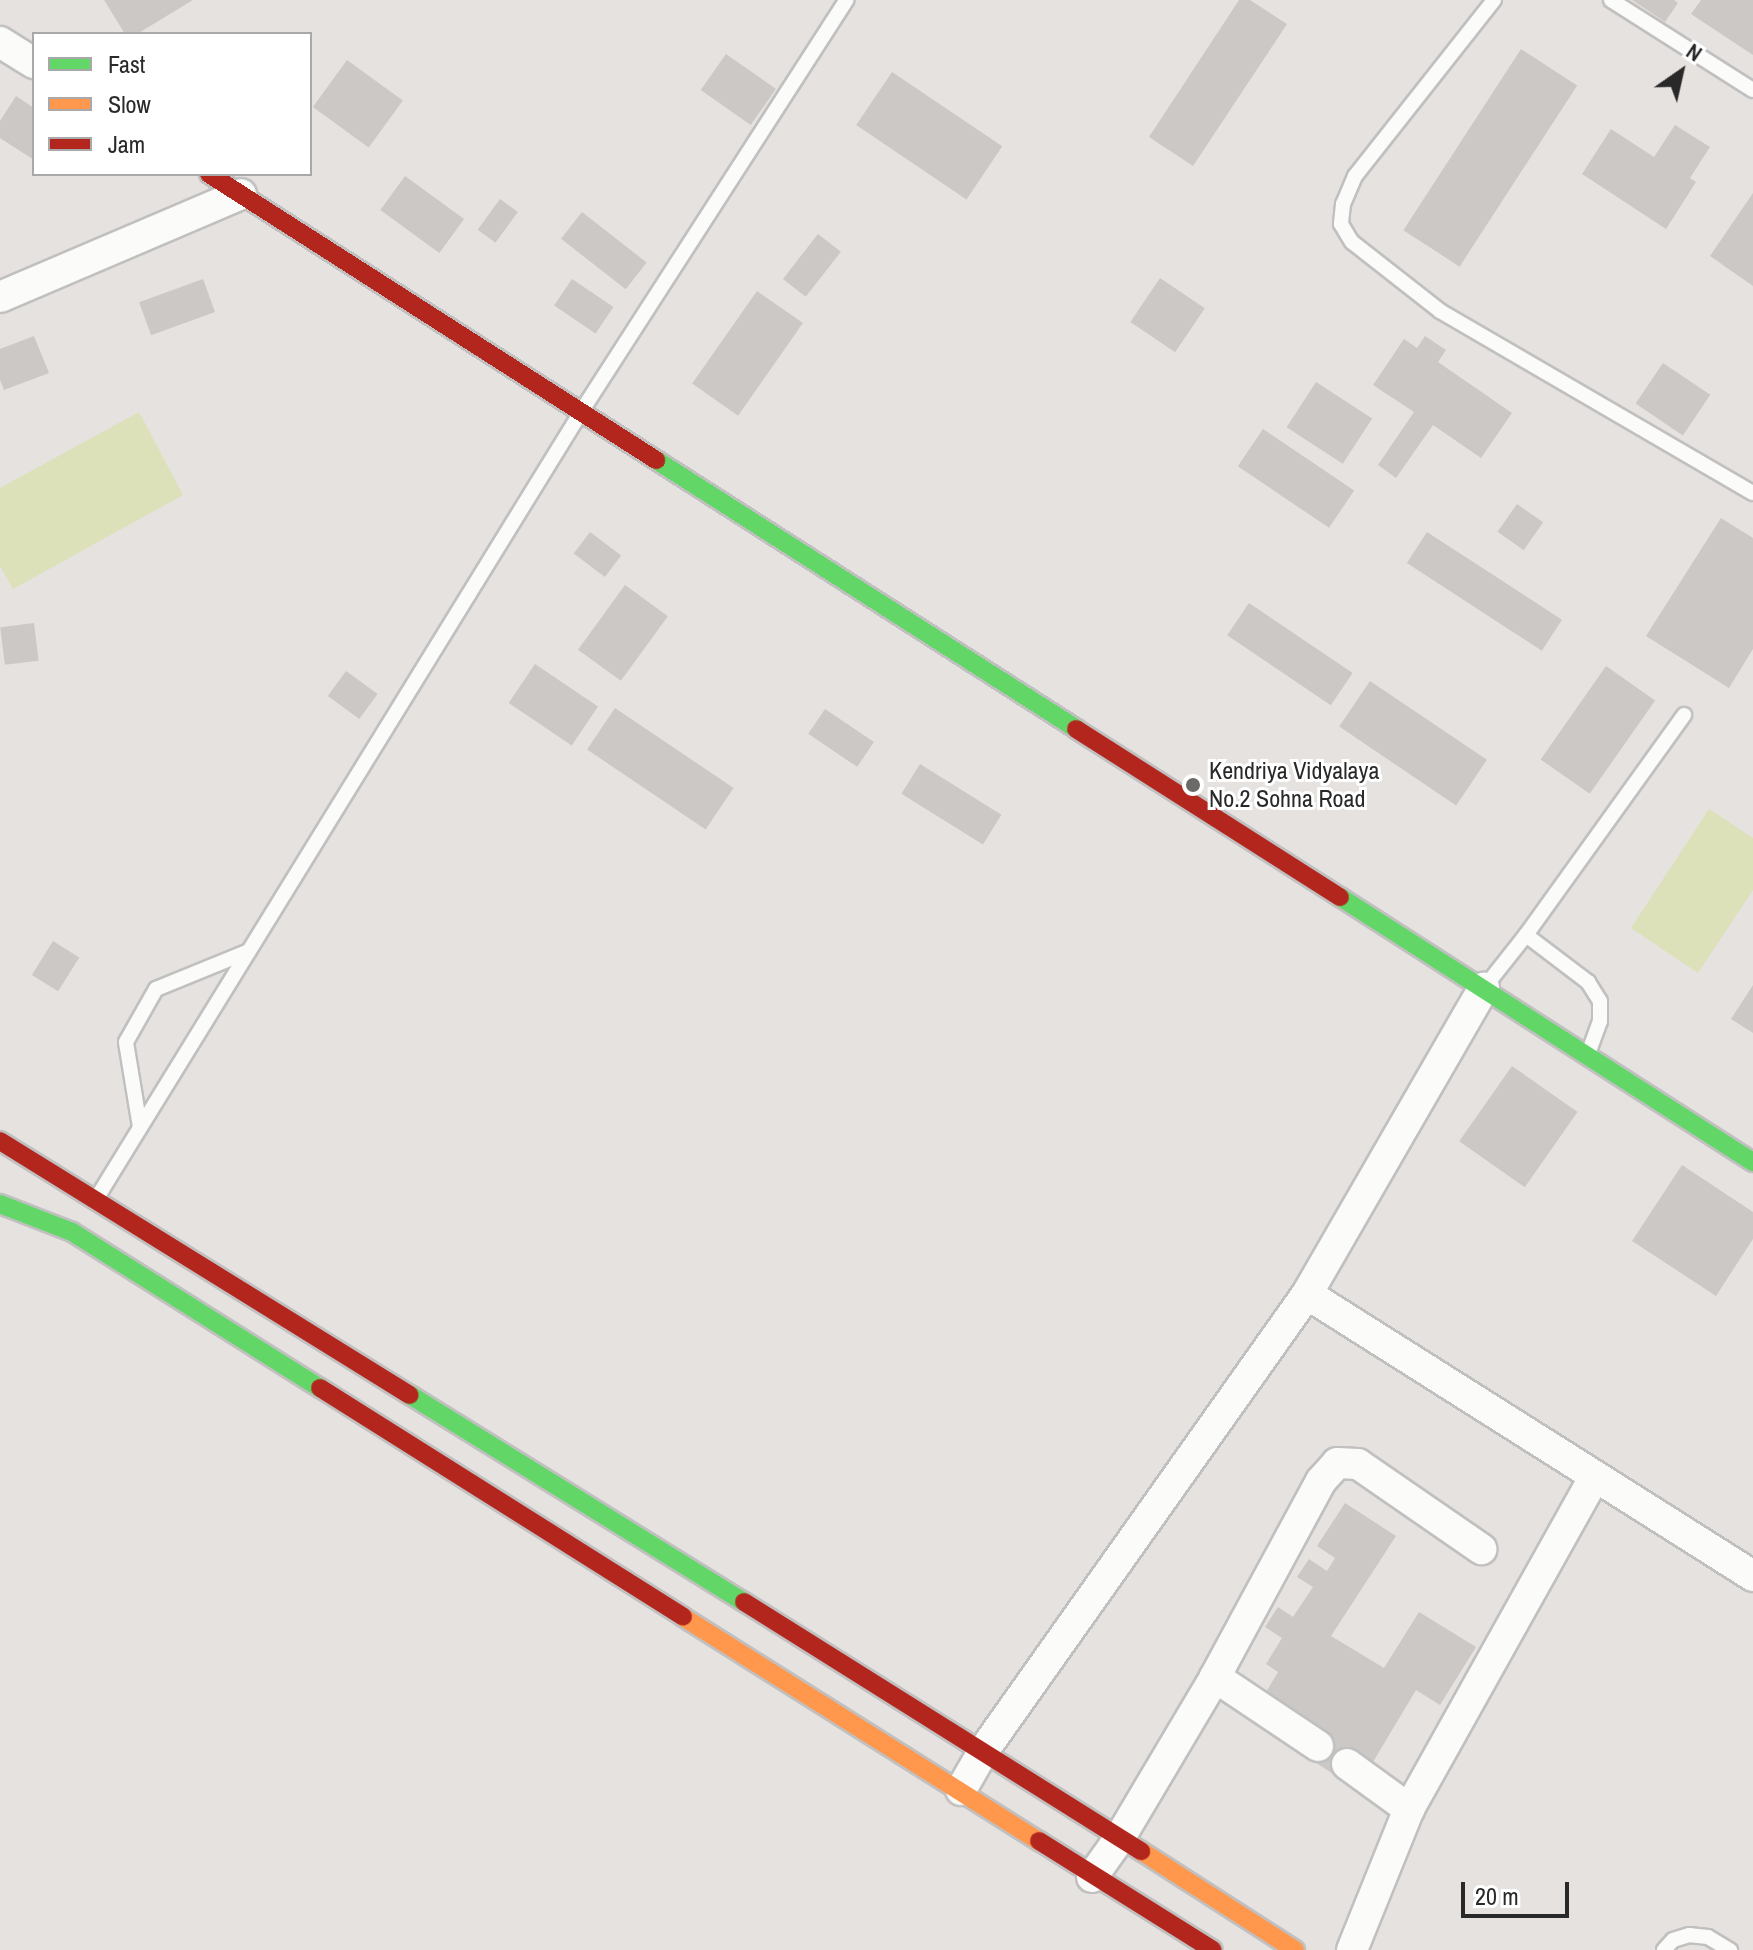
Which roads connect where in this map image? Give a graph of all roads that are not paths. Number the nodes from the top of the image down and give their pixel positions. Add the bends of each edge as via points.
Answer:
1 (847, 0) edge
2 (1494, 0) edge
3 (1611, 0) edge
4 (0, 42) edge
5 (32, 62) edge
6 (1753, 90) edge
7 (212, 176) edge
8 (241, 194) junction
9 (0, 297) edge
10 (581, 412) junction
11 (1753, 493) edge
12 (1684, 715) dead end
13 (1526, 935) junction
14 (249, 951) junction
15 (1484, 988) junction
16 (1588, 1055) junction
17 (140, 1127) junction
18 (0, 1141) edge
19 (1753, 1162) edge
20 (0, 1204) edge
21 (83, 1217) junction
22 (1307, 1294) junction
23 (1594, 1478) junction
24 (1481, 1549) dead end
25 (1753, 1576) edge
26 (1215, 1677) junction
27 (1318, 1746) dead end
28 (984, 1750) junction
29 (1347, 1764) dead end
30 (961, 1790) junction
31 (1409, 1809) junction
32 (1119, 1839) junction
33 (1092, 1877) junction
34 (1213, 1950) edge
35 (1295, 1950) edge
36 (1352, 1950) edge
37 (1664, 1950) edge
38 (1730, 1950) edge

1 - 10 lane
2 - 11 lane via 1355,176 1341,224 1352,242 1440,311
3 - 6 lane
4 - 5 street
7 - 8 street
8 - 9 street
8 - 10 street
10 - 14 lane
10 - 15 street
12 - 13 lane
13 - 15 lane
13 - 16 lane via 1588,982 1600,1001 1600,1021
14 - 17 lane
14 - 17 lane via 156,989 126,1042
15 - 16 street
15 - 22 street
16 - 19 street
17 - 21 lane
18 - 21 street
20 - 21 street
21 - 28 street
21 - 30 street
22 - 23 street
22 - 28 street
23 - 25 street
23 - 31 street
24 - 26 street via 1358,1464 1337,1463 1321,1481
26 - 27 street
26 - 32 street
28 - 30 street
28 - 32 street
29 - 31 street
30 - 33 street
31 - 36 street
32 - 33 street
32 - 35 street
33 - 34 street
37 - 38 lane via 1689,1935 1708,1937

